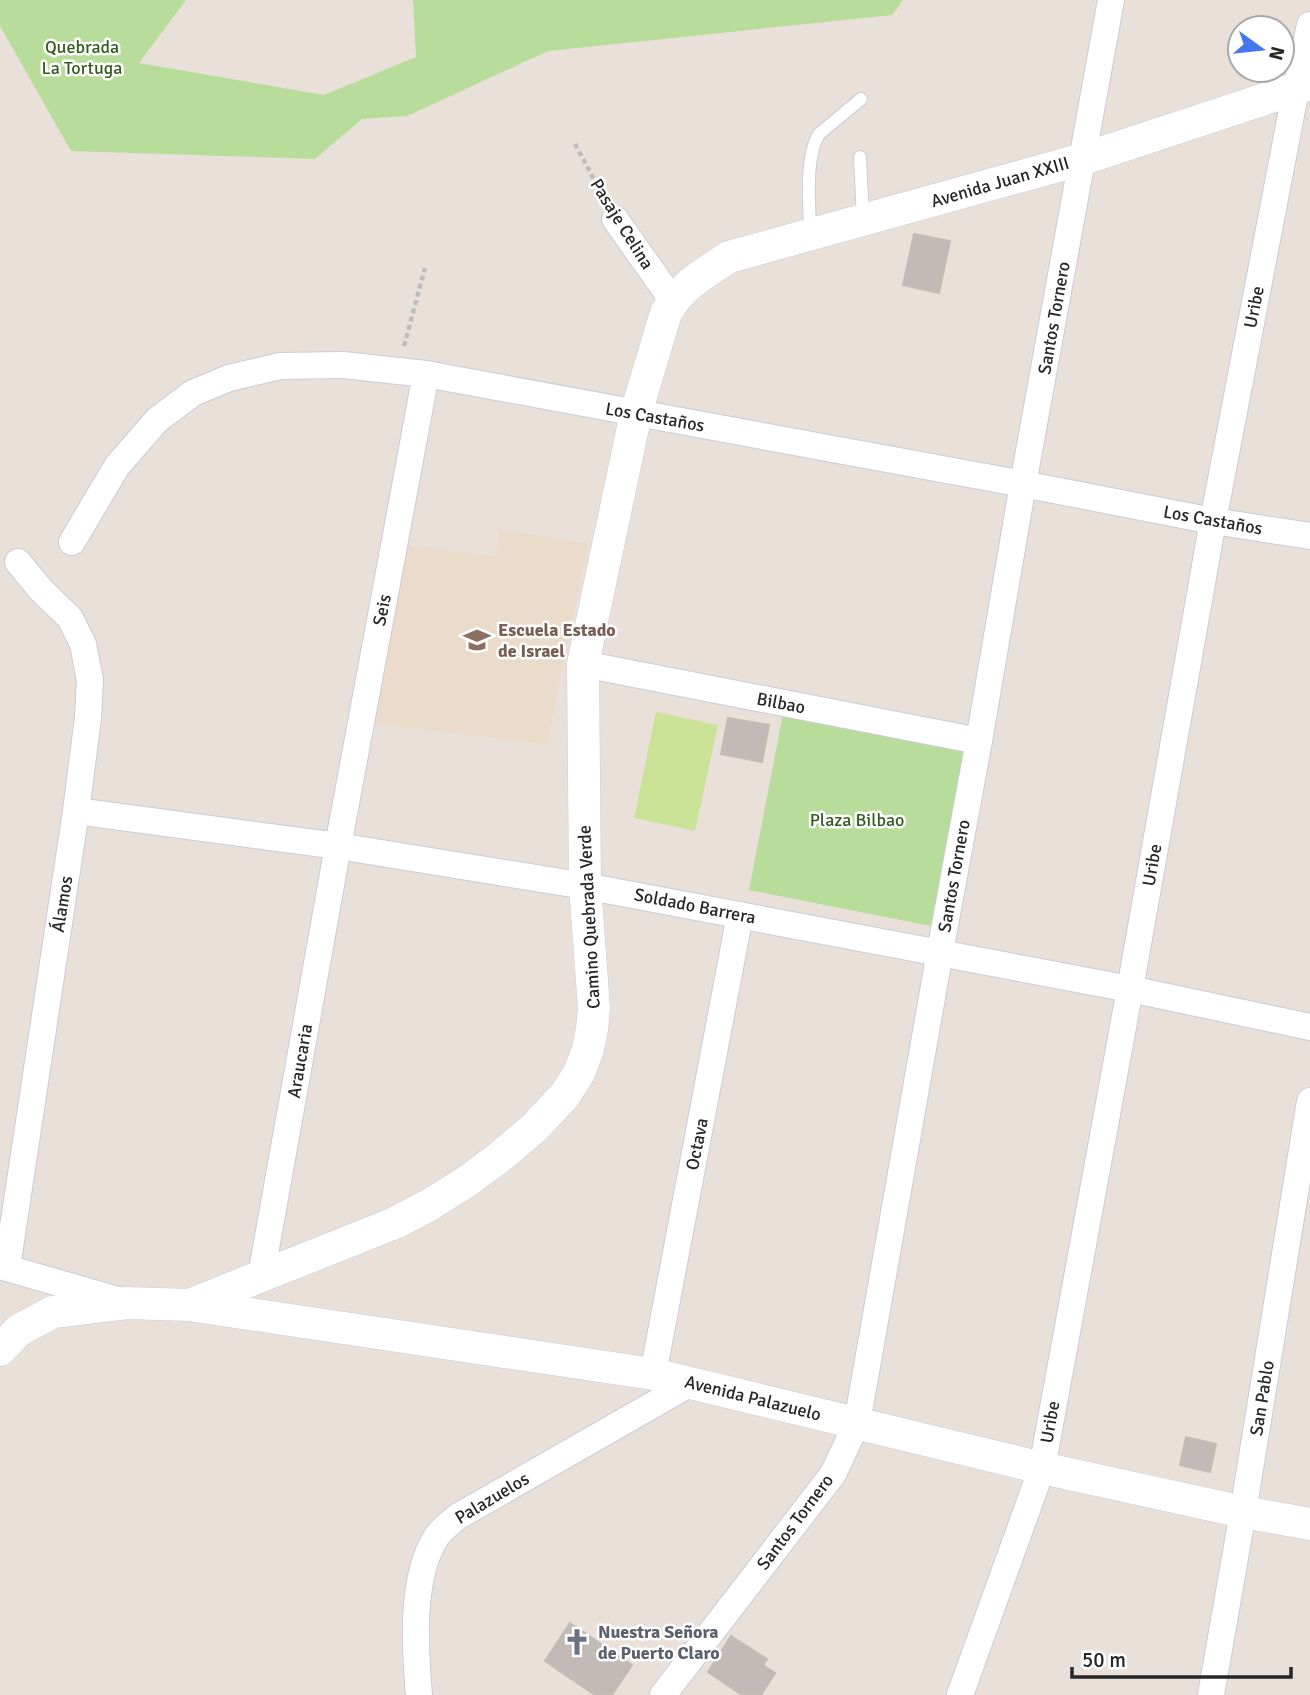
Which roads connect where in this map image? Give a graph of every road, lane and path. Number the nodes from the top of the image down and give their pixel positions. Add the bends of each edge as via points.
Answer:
1 (1111, 0) edge
2 (1310, 25) edge
3 (1303, 87) edge
4 (861, 99) dead end
5 (575, 144) dead end
6 (860, 157) dead end
7 (1083, 159) junction
8 (615, 219) joint
9 (863, 220) junction
10 (810, 234) junction
11 (425, 268) dead end
12 (683, 291) junction
13 (398, 370) junction
14 (426, 374) junction
15 (636, 413) junction
16 (1023, 484) junction
17 (1213, 521) junction
18 (1310, 536) edge
19 (72, 542) dead end
20 (18, 562) dead end
21 (583, 664) junction
22 (979, 741) junction
23 (76, 811) junction
24 (338, 846) junction
25 (585, 886) junction
26 (740, 915) junction
27 (940, 952) junction
28 (1130, 989) junction
29 (1310, 1027) edge
30 (1310, 1101) edge
31 (3, 1267) edge
32 (261, 1276) junction
33 (127, 1303) junction
34 (189, 1305) junction
35 (0, 1350) edge
36 (653, 1374) junction
37 (691, 1383) junction
38 (857, 1423) junction
39 (1042, 1468) junction
40 (1243, 1512) junction
41 (1310, 1524) edge
42 (419, 1695) edge
43 (663, 1695) edge
44 (960, 1695) edge
45 (1211, 1695) edge

1 - 7 street, Santos Tornero
2 - 3 street, Uribe
3 - 7 street, Avenida Juan XXIII
3 - 17 street, Uribe
4 - 10 lane via 815,141 810,167
5 - 8 path, Pasaje Celina
6 - 9 lane
7 - 9 street, Avenida Juan XXIII
7 - 16 street, Santos Tornero
8 - 12 street, Pasaje Celina
9 - 10 street, Avenida Juan XXIII
10 - 12 street, Avenida Juan XXIII via 729,257
11 - 13 path
12 - 15 street, Camino Quebrada Verde via 666,313
13 - 14 street, Los Castaños
13 - 19 street, Los Castaños via 280,366 229,378 193,393 157,420 117,466
14 - 15 street, Los Castaños
14 - 24 street, Seis
15 - 16 street, Los Castaños
15 - 21 street, Camino Quebrada Verde
16 - 17 street, Los Castaños
16 - 22 street, Santos Tornero
17 - 18 street, Los Castaños
17 - 28 street, Uribe
20 - 23 street, Álamos via 70,618 83,644 90,680
21 - 22 street, Bilbao
21 - 25 street, Camino Quebrada Verde
22 - 27 street, Santos Tornero
23 - 24 street, Soldado Barrera
23 - 31 street, Álamos
24 - 25 street, Soldado Barrera
24 - 32 street, Araucaria
25 - 26 street, Soldado Barrera
25 - 32 street, Camino Quebrada Verde via 592,1029 579,1073 565,1095 501,1156 431,1204
26 - 27 street, Soldado Barrera
26 - 36 street, Octava
27 - 28 street, Soldado Barrera
27 - 38 street, Santos Tornero
28 - 29 street, Soldado Barrera
28 - 39 street, Uribe
30 - 40 street, San Pablo
31 - 33 street
32 - 34 street, Camino Quebrada Verde
33 - 34 street, Camino Quebrada Verde
33 - 35 street, Camino Quebrada Verde via 53,1312 19,1330
34 - 36 street, Avenida Palazuelo
36 - 37 street, Avenida Palazuelo
37 - 38 street, Avenida Palazuelo
37 - 42 street, Palazuelos via 457,1517 438,1535 424,1562 417,1606
38 - 39 street, Avenida Palazuelo
38 - 43 street, Santos Tornero via 833,1474
39 - 40 street, Avenida Palazuelo
39 - 44 street, Uribe
40 - 41 street, Avenida Palazuelo
40 - 45 street, San Pablo

